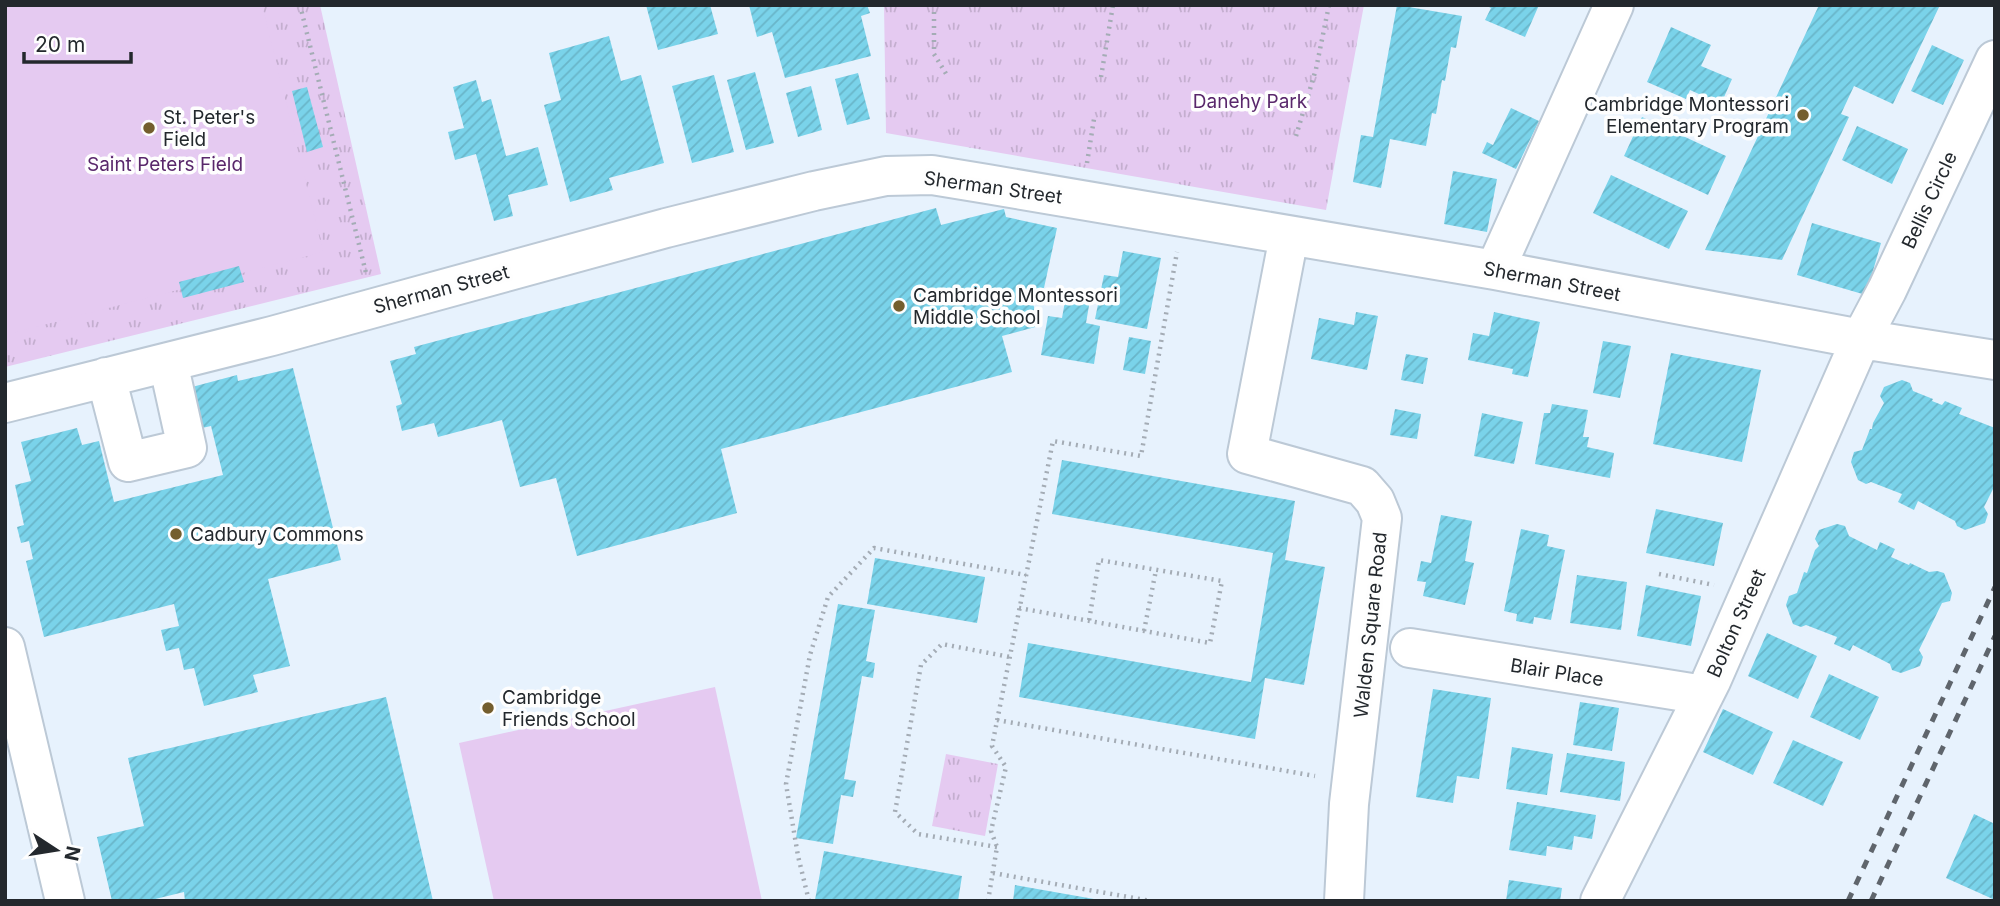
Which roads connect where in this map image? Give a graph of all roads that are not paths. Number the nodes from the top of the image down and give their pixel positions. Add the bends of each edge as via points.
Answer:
1 (1614, 5) edge
2 (1995, 60) edge
3 (1289, 236) junction
4 (1495, 270) junction
5 (1861, 339) junction
6 (1995, 360) edge
7 (168, 362) junction
8 (106, 377) junction
9 (5, 403) edge
10 (5, 647) edge
11 (1410, 648) dead end
12 (1704, 695) junction
13 (65, 901) edge
14 (1344, 901) edge
15 (1600, 901) edge

1 - 4 street
2 - 5 street, Bellis Circle
3 - 4 street, Sherman Street
3 - 7 street, Sherman Street via 932,175 886,176 666,228
3 - 14 street, Walden Square Road via 1247,454 1362,486 1382,518 1349,804
4 - 5 street, Sherman Street
5 - 6 street, Sherman Street
5 - 12 street, Bolton Street
7 - 8 street, Sherman Street
7 - 8 street via 187,448 128,462
8 - 9 street, Sherman Street
10 - 13 street
11 - 12 street, Blair Place
12 - 15 street, Bolton Street

